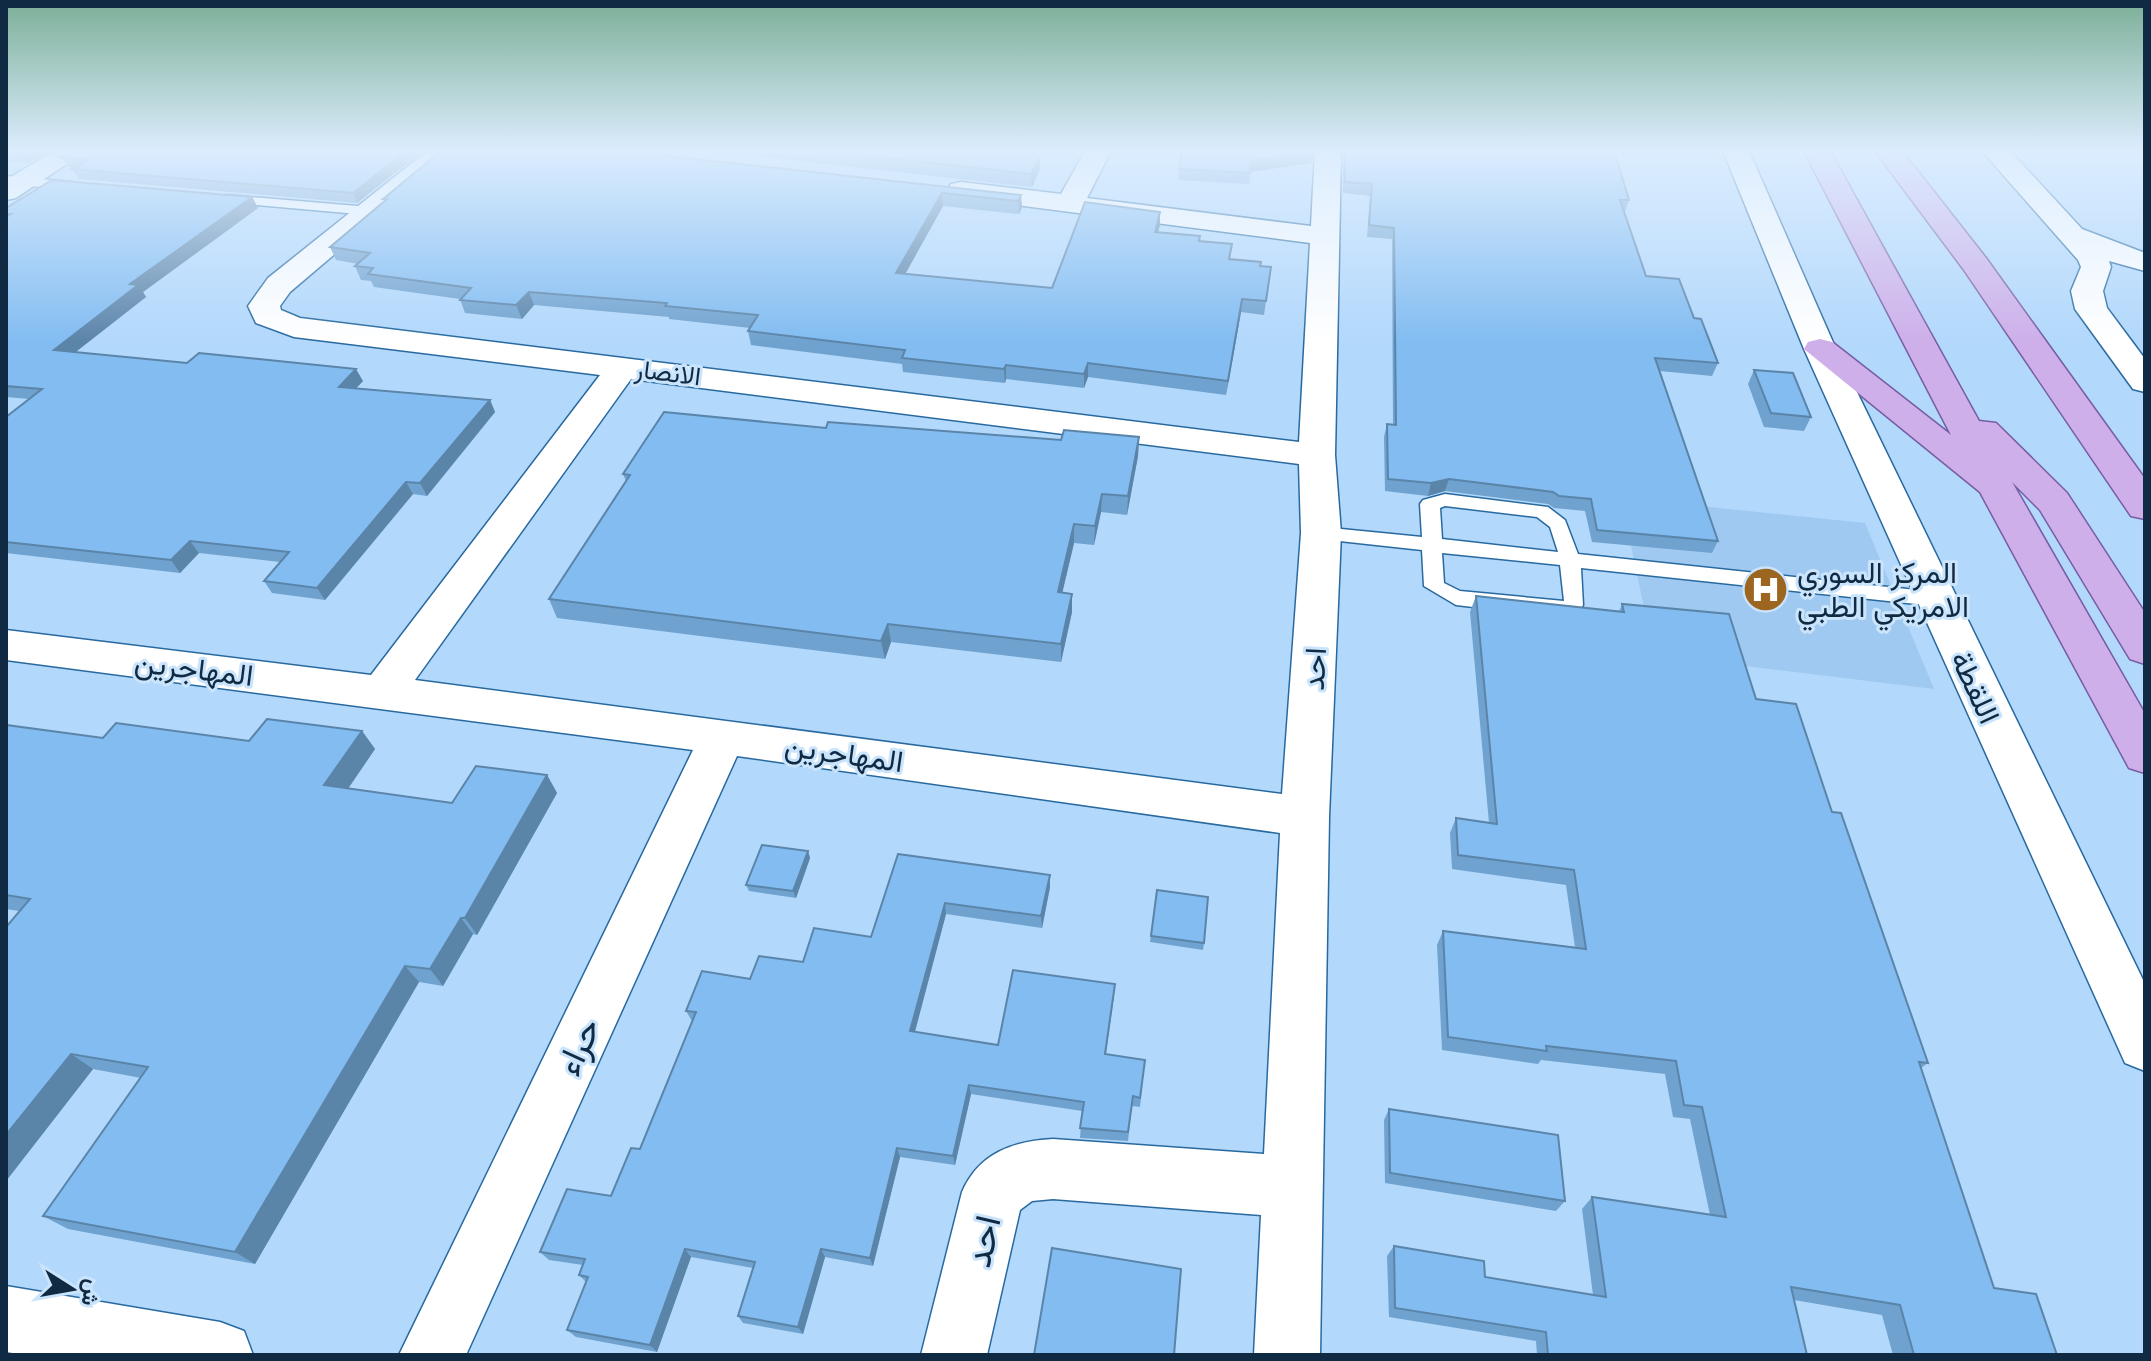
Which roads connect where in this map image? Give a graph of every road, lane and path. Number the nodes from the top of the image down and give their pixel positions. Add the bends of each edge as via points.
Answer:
1 (365, 215) edge
2 (1164, 215) edge
3 (1325, 215) edge
4 (1763, 215) edge
5 (1852, 215) edge
6 (1937, 215) edge
7 (2053, 215) edge
8 (2072, 235) junction
9 (1324, 236) junction
10 (2145, 262) edge
11 (2145, 269) edge
12 (2089, 283) junction
13 (1820, 349) junction
14 (624, 366) junction
15 (2145, 382) edge
16 (1953, 401) junction
17 (1317, 455) junction
18 (2000, 492) junction
19 (2145, 507) edge
20 (1321, 533) junction
21 (1431, 545) junction
22 (1567, 560) junction
23 (1935, 599) junction
24 (6, 645) edge
25 (2145, 648) edge
26 (383, 691) junction
27 (723, 736) junction
28 (2145, 755) edge
29 (1305, 817) junction
30 (2145, 1044) edge
31 (1292, 1187) junction
32 (6, 1319) edge
33 (220, 1355) edge
34 (432, 1355) edge
35 (954, 1355) edge
36 (1287, 1355) edge

1 - 14 street, الانصار via 269,295 267,316 294,327
2 - 9 street
3 - 9 street, احد
4 - 13 street, اللقطة
5 - 16 main road
6 - 19 main road
7 - 8 street
8 - 10 street
8 - 12 street via 2096,267
9 - 17 street, احد
11 - 12 street
12 - 15 street via 2091,309
13 - 18 main road
13 - 23 street, اللقطة
14 - 17 street, الانصار
14 - 26 street
16 - 18 main road
16 - 25 main road via 2054,502
17 - 20 street, احد
18 - 28 main road
20 - 21 lane
20 - 29 street, احد
21 - 22 lane
21 - 22 lane via 1430,504 1445,500 1550,514 1560,523
21 - 22 lane via 1434,586 1448,596 1559,610 1569,609 1575,600
22 - 23 lane
23 - 30 street, اللقطة
24 - 26 street, المهاجرين
26 - 27 street, المهاجرين
27 - 29 street, المهاجرين
27 - 34 street, حراء
29 - 31 street, احد
31 - 35 street, احد via 1022,1171 993,1192
31 - 36 street, احد
32 - 33 street

